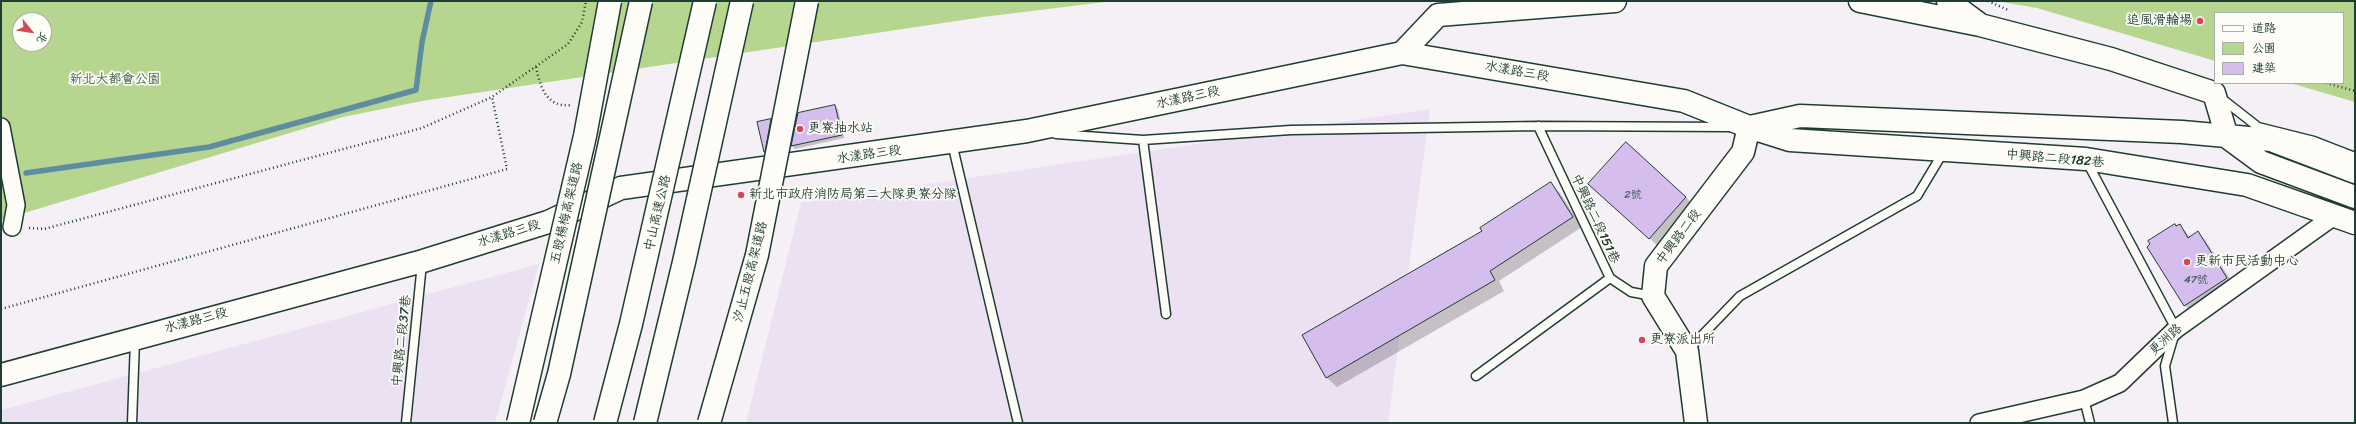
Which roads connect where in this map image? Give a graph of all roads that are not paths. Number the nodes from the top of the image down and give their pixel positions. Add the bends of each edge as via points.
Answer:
1 (610, 1) edge
2 (641, 1) edge
3 (705, 1) edge
4 (742, 1) edge
5 (807, 1) edge
6 (1615, 1) edge
7 (1860, 1) edge
8 (1948, 1) edge
9 (1980, 25) junction
10 (1402, 53) junction
11 (2214, 93) junction
12 (1538, 126) junction
13 (1, 127) edge
14 (1749, 127) junction
15 (1027, 132) junction
16 (2227, 137) junction
17 (1143, 140) junction
18 (952, 142) junction
19 (1944, 150) junction
20 (2355, 157) edge
21 (2086, 159) junction
22 (2355, 172) edge
23 (2355, 197) edge
24 (2334, 216) junction
25 (2355, 223) edge
26 (12, 227) road end
27 (423, 261) junction
28 (1610, 278) junction
29 (1654, 296) junction
30 (1166, 314) dead end
31 (2176, 329) junction
32 (135, 337) junction
33 (1686, 351) junction
34 (1, 375) edge
35 (1476, 376) dead end
36 (2084, 399) junction
37 (132, 423) edge
38 (406, 423) edge
39 (518, 423) edge
40 (545, 423) edge
41 (605, 423) edge
42 (645, 423) edge
43 (709, 423) edge
44 (1018, 423) edge
45 (1696, 423) edge
46 (1979, 423) edge
47 (2090, 423) edge
48 (2173, 423) edge

1 - 39 main road, 五股楊梅高架道路, bridge via 585,136
2 - 40 main road, bridge
3 - 41 main road, 中山高速公路, bridge via 631,324
4 - 42 main road, bridge
5 - 43 main road, 汐止五股高架道路, bridge via 757,255
6 - 10 main road via 1438,15
7 - 9 main road
8 - 9 main road
9 - 11 main road via 2111,59
10 - 14 main road, 水漾路三段 via 1684,101
10 - 15 main road, 水漾路三段
11 - 16 main road
11 - 20 lane via 2258,126 2314,141
12 - 14 lane
12 - 17 lane via 1291,130
12 - 28 lane, 中興路二段151巷
13 - 26 street via 16,205
14 - 16 main road via 1800,116 2182,132
14 - 19 main road, 中興路二段182巷 via 1790,140
14 - 29 main road, 中興路二段 via 1743,152 1656,266
15 - 17 lane
15 - 18 main road, 水漾路三段
16 - 22 main road via 2271,140
16 - 23 main road via 2261,162
17 - 30 lane
18 - 27 main road, 水漾路三段 via 621,188 548,222
18 - 44 lane
19 - 21 main road, 中興路二段182巷
19 - 33 lane via 1917,196 1740,296
21 - 24 main road, 中興路二段182巷 via 2247,185
21 - 31 lane
24 - 25 main road, 中興路二段182巷
24 - 31 street, 更洲路
27 - 32 main road, 水漾路三段
27 - 38 lane, 中興路二段37巷
28 - 29 lane, 中興路二段151巷 via 1631,292
28 - 35 lane
29 - 33 main road
31 - 36 street, 更洲路 via 2120,383
31 - 48 lane via 2165,366
32 - 34 main road, 水漾路三段
32 - 37 lane
33 - 45 main road
36 - 46 street, 更洲路
36 - 47 lane

